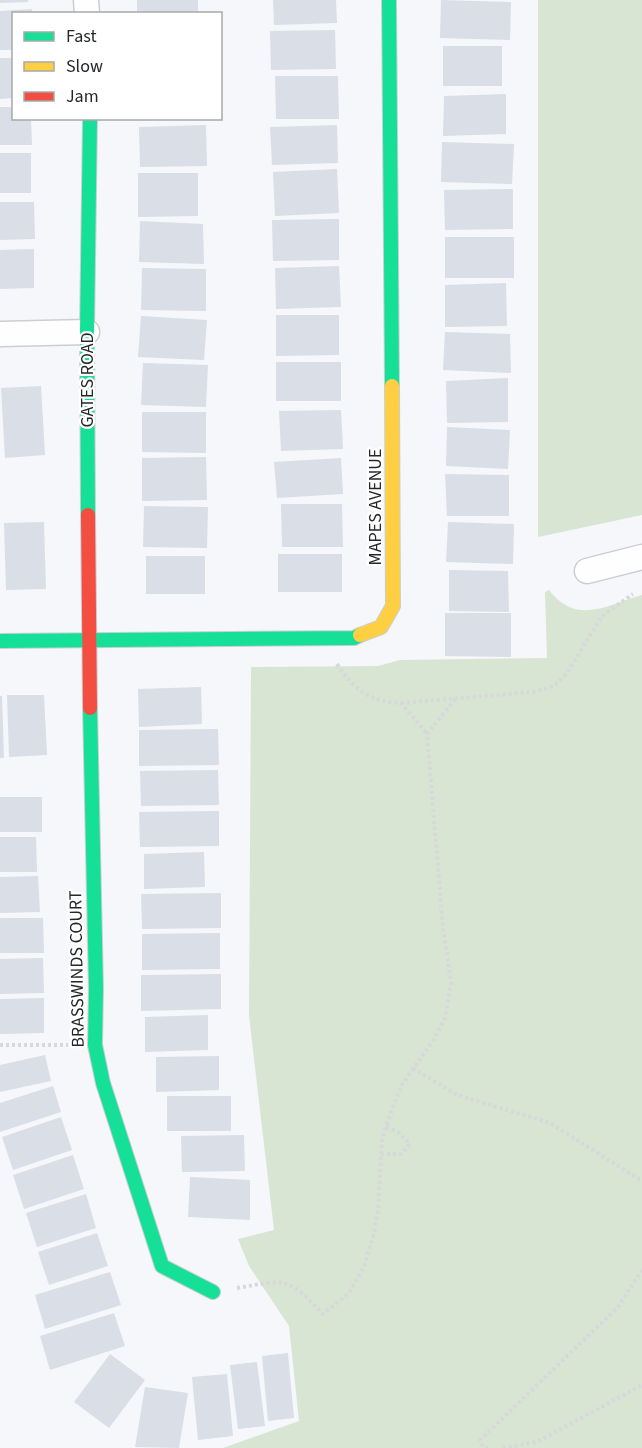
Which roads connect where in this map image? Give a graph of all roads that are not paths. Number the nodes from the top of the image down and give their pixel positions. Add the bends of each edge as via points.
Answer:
1 (389, 0) edge
2 (90, 120) edge
3 (87, 332) junction
4 (0, 334) edge
5 (642, 557) edge
6 (587, 571) dead end
7 (0, 641) edge
8 (88, 641) junction
9 (213, 1292) road end

1 - 8 street, MAPES AVENUE via 393,606 381,627 354,638
2 - 3 street, GATES ROAD
3 - 4 street
3 - 8 street, GATES ROAD
5 - 6 street
7 - 8 street, MAPES AVENUE
8 - 9 street, BRASSWINDS COURT via 95,1045 103,1083 162,1266

